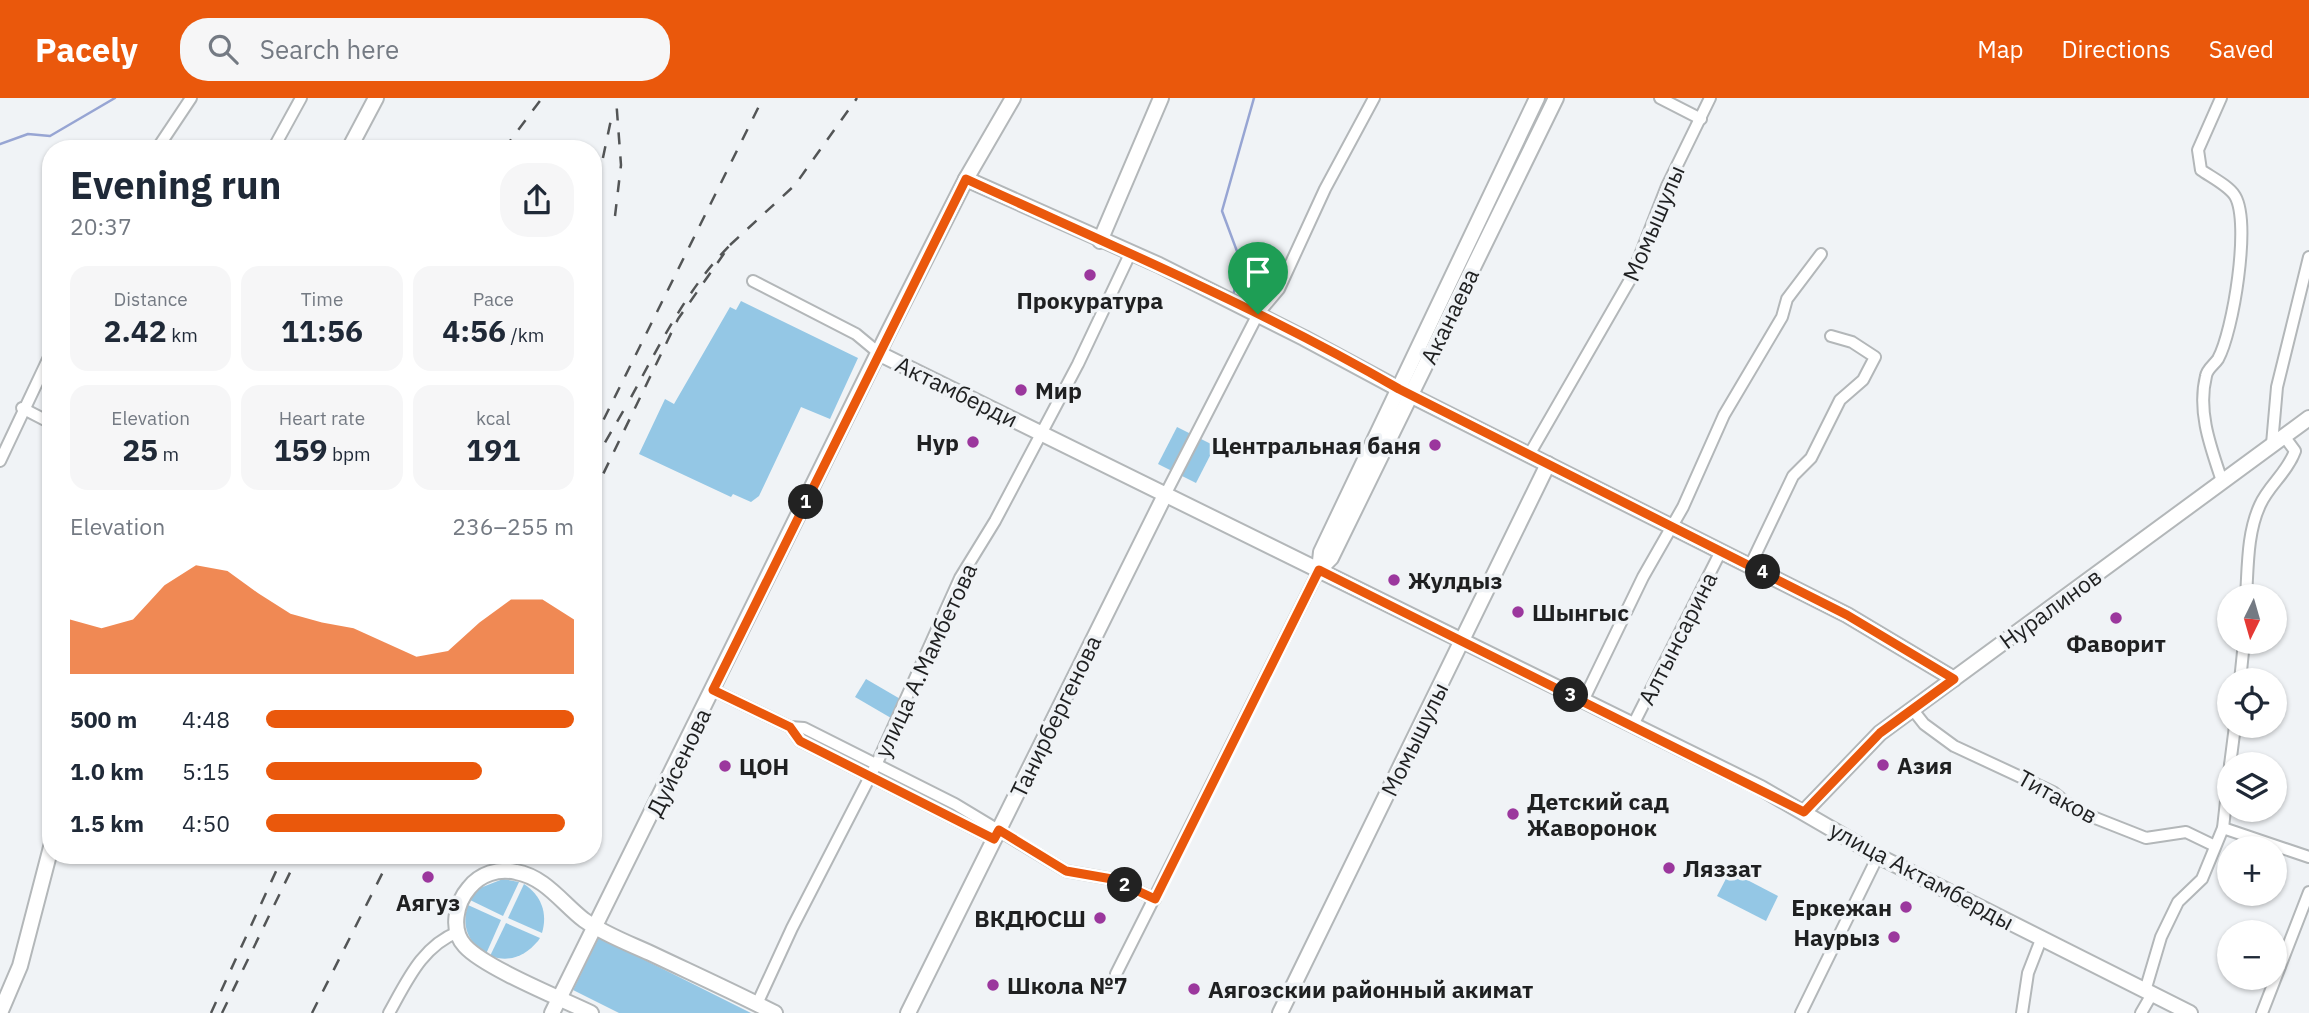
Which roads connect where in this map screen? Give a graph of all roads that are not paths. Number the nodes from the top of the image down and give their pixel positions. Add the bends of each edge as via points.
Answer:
1 (191, 98) edge
2 (301, 98) edge
3 (376, 98) edge
4 (1013, 98) edge
5 (1161, 98) edge
6 (1374, 98) edge
7 (1536, 98) edge
8 (1556, 98) edge
9 (1660, 98) edge
10 (1710, 98) edge
11 (2221, 98) edge
12 (1701, 119) junction
13 (164, 140) edge
14 (278, 140) edge
15 (354, 140) edge
16 (966, 179) junction
17 (1100, 241) junction
18 (1130, 254) junction
19 (1821, 254) dead end
20 (2309, 257) edge
21 (753, 281) dead end
22 (1258, 314) junction
23 (1831, 336) dead end
24 (880, 354) junction
25 (42, 370) edge
26 (1404, 392) junction
27 (22, 408) junction
28 (42, 418) edge
29 (2309, 418) edge
30 (1040, 432) junction
31 (2278, 440) junction
32 (1530, 455) junction
33 (0, 461) edge
34 (1548, 464) junction
35 (2222, 481) junction
36 (1165, 495) junction
37 (1672, 526) junction
38 (1721, 551) junction
39 (1750, 566) junction
40 (1319, 570) junction
41 (2247, 584) edge
42 (1462, 642) junction
43 (1954, 679) junction
44 (713, 690) junction
45 (1583, 701) junction
46 (1913, 710) junction
47 (1633, 725) junction
48 (790, 727) junction
49 (877, 763) junction
50 (870, 776) junction
51 (1804, 812) junction
52 (2223, 822) edge
53 (2222, 828) junction
54 (996, 834) junction
55 (2215, 846) junction
56 (1878, 856) junction
57 (2309, 857) edge
58 (47, 864) edge
59 (2309, 892) edge
60 (1155, 899) junction
61 (596, 928) junction
62 (458, 932) junction
63 (2042, 937) junction
64 (1116, 974) dead end
65 (2149, 993) junction
66 (559, 998) junction
67 (757, 1004) junction
68 (0, 1013) edge
69 (389, 1013) edge
70 (552, 1013) edge
71 (592, 1013) edge
72 (775, 1013) edge
73 (908, 1013) edge
74 (1280, 1013) edge
75 (1801, 1013) edge
76 (2022, 1013) edge
77 (2141, 1013) edge
78 (2190, 1013) edge
79 (2262, 1013) edge

1 - 13 street
2 - 14 street
3 - 15 street
4 - 16 street, Дуйсенова
5 - 17 street
6 - 22 street via 1279,289
7 - 26 street, Аканаева
8 - 26 street, Аканаева
9 - 12 street
10 - 12 street, Момышулы
11 - 35 street via 2198,150 2201,170 2235,195 2241,219 2233,307 2218,358 2205,377 2203,413
12 - 32 street, Момышулы via 1667,186 1631,278
16 - 17 street
16 - 24 street, Дуйсенова
17 - 18 street
18 - 22 street
18 - 30 street, улица А.Мамбетова
19 - 37 street via 1787,299 1782,317 1724,415
20 - 31 street via 2277,387
21 - 24 street, Актамберди via 856,334
22 - 26 street
22 - 36 street
23 - 39 street via 1867,349 1875,357 1871,369 1840,400 1811,458 1793,476
24 - 30 street, Актамберди
24 - 44 street, Дуйсенова
25 - 27 street
26 - 32 street
26 - 40 street, Аканаева via 1321,552
27 - 28 street
27 - 33 street
29 - 31 street, Нуралинов
30 - 36 street, Актамберди
30 - 49 street, улица А.Мамбетова via 960,578
31 - 35 street, Нуралинов
31 - 41 street via 2295,451 2289,468 2260,504
32 - 34 street
34 - 37 street
34 - 42 street, Момышулы
35 - 43 street, Нуралинов
36 - 40 street, улица Актамберды
36 - 54 street, Танирбергенова
37 - 38 street
37 - 45 street
38 - 39 street
38 - 47 street, Алтынсарина
39 - 43 street via 1875,630
40 - 42 street, улица Актамберды
40 - 60 street, Аканаева
42 - 45 street, улица Актамберды
42 - 74 street, Момышулы
43 - 46 street, Нуралинов
44 - 48 street
44 - 61 street, Дуйсенова
45 - 47 street, улица Актамберды
46 - 51 street, Нуралинов via 1880,733
46 - 55 street, Титаков via 1954,746 2053,792 2075,810 2146,838 2186,832
47 - 51 street, улица Актамберды
48 - 49 street via 804,728
48 - 50 street via 800,741
49 - 50 street, улица А.Мамбетова
49 - 54 street
50 - 54 street
50 - 67 street, улица А.Мамбетова
51 - 56 street, улица Актамберды
52 - 53 street
53 - 55 street
53 - 57 street
54 - 60 street via 1066,871 1112,879
54 - 73 street, Танирбергенова
55 - 65 street via 2202,878 2178,902 2161,937
56 - 63 street, улица Актамберды
56 - 75 street
58 - 68 street via 20,966
59 - 79 street
60 - 64 street, Аканаева
61 - 62 street via 549,887 526,874 504,871 482,876 466,892 456,912
61 - 66 street, Дуйсенова
61 - 67 street
62 - 66 street via 475,954
62 - 69 street via 423,955
63 - 65 street, улица Актамберды
63 - 76 street via 2028,973
65 - 77 street
65 - 78 street, улица Актамберды
66 - 70 street, Дуйсенова
66 - 71 street
67 - 72 street

